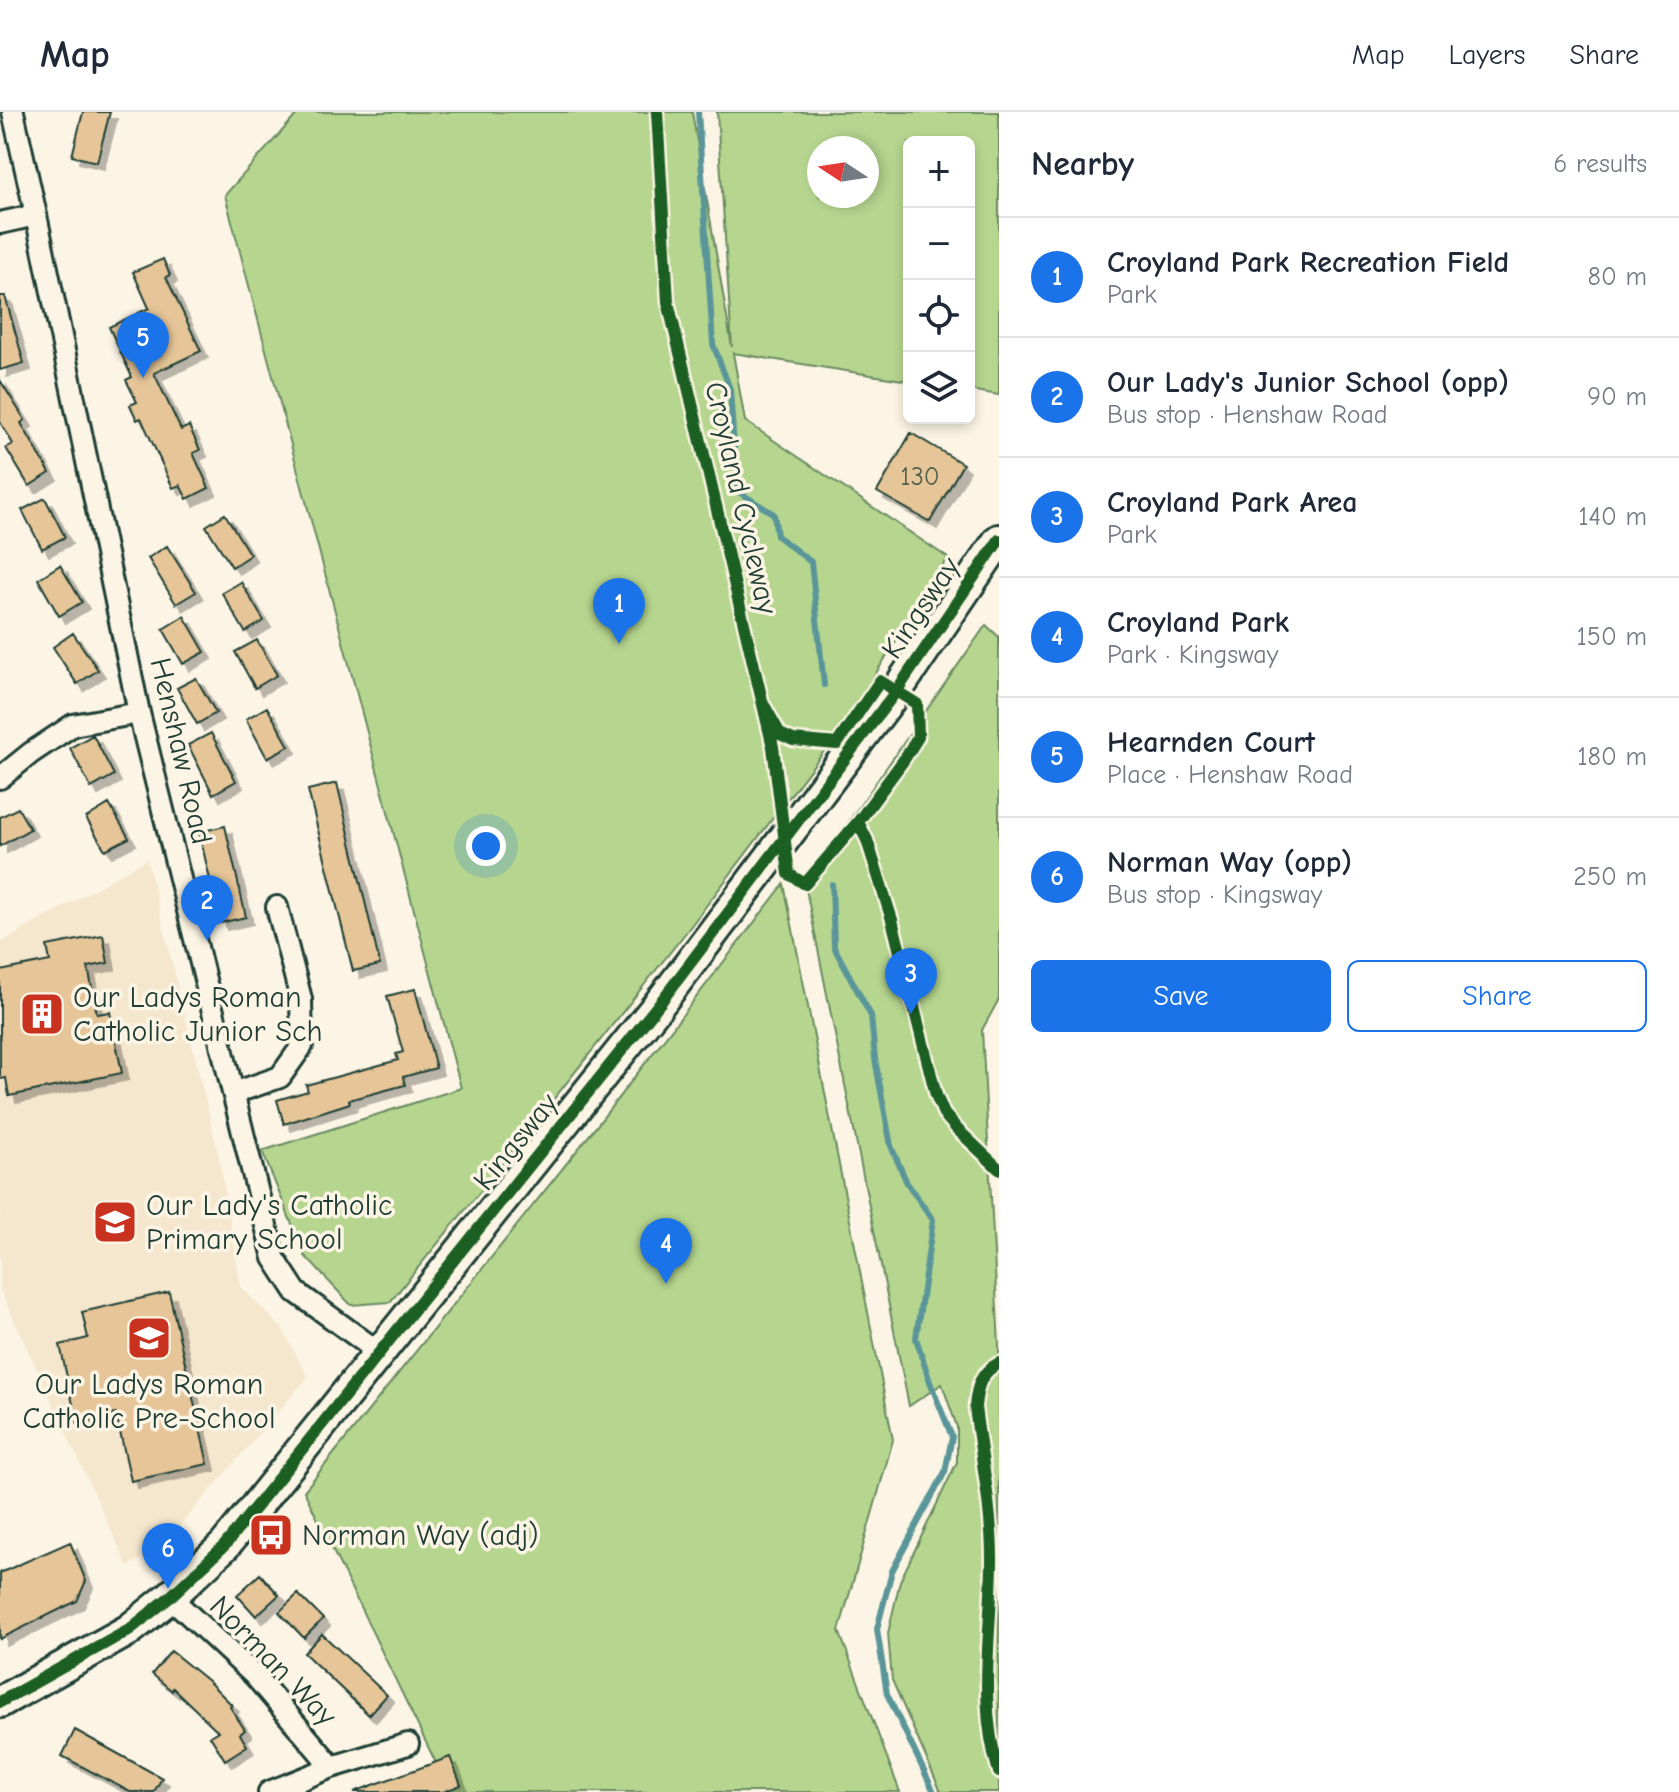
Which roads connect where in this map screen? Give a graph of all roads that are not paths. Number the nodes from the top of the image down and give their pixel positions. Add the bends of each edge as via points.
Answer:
1 (13, 112) edge
2 (36, 215) junction
3 (0, 223) edge
4 (999, 540) edge
5 (139, 713) junction
6 (0, 778) edge
7 (277, 907) dead end
8 (234, 1093) junction
9 (381, 1354) junction
10 (170, 1597) junction
11 (0, 1702) edge
12 (408, 1744) dead end
13 (332, 1767) junction
14 (269, 1792) edge

1 - 2 street, Henshaw Road
2 - 3 street
2 - 5 street, Henshaw Road
4 - 9 street, Kingsway via 842,764
5 - 6 street via 73,725
5 - 8 street, Henshaw Road
7 - 8 street via 301,999 302,1046 280,1077
8 - 9 street, Henshaw Road via 274,1258 296,1292
9 - 10 street, Kingsway via 225,1545
10 - 11 street, Kingsway via 129,1630
10 - 13 street, Norman Way via 255,1676
12 - 13 street, Norman Way
13 - 14 street, Norman Way

